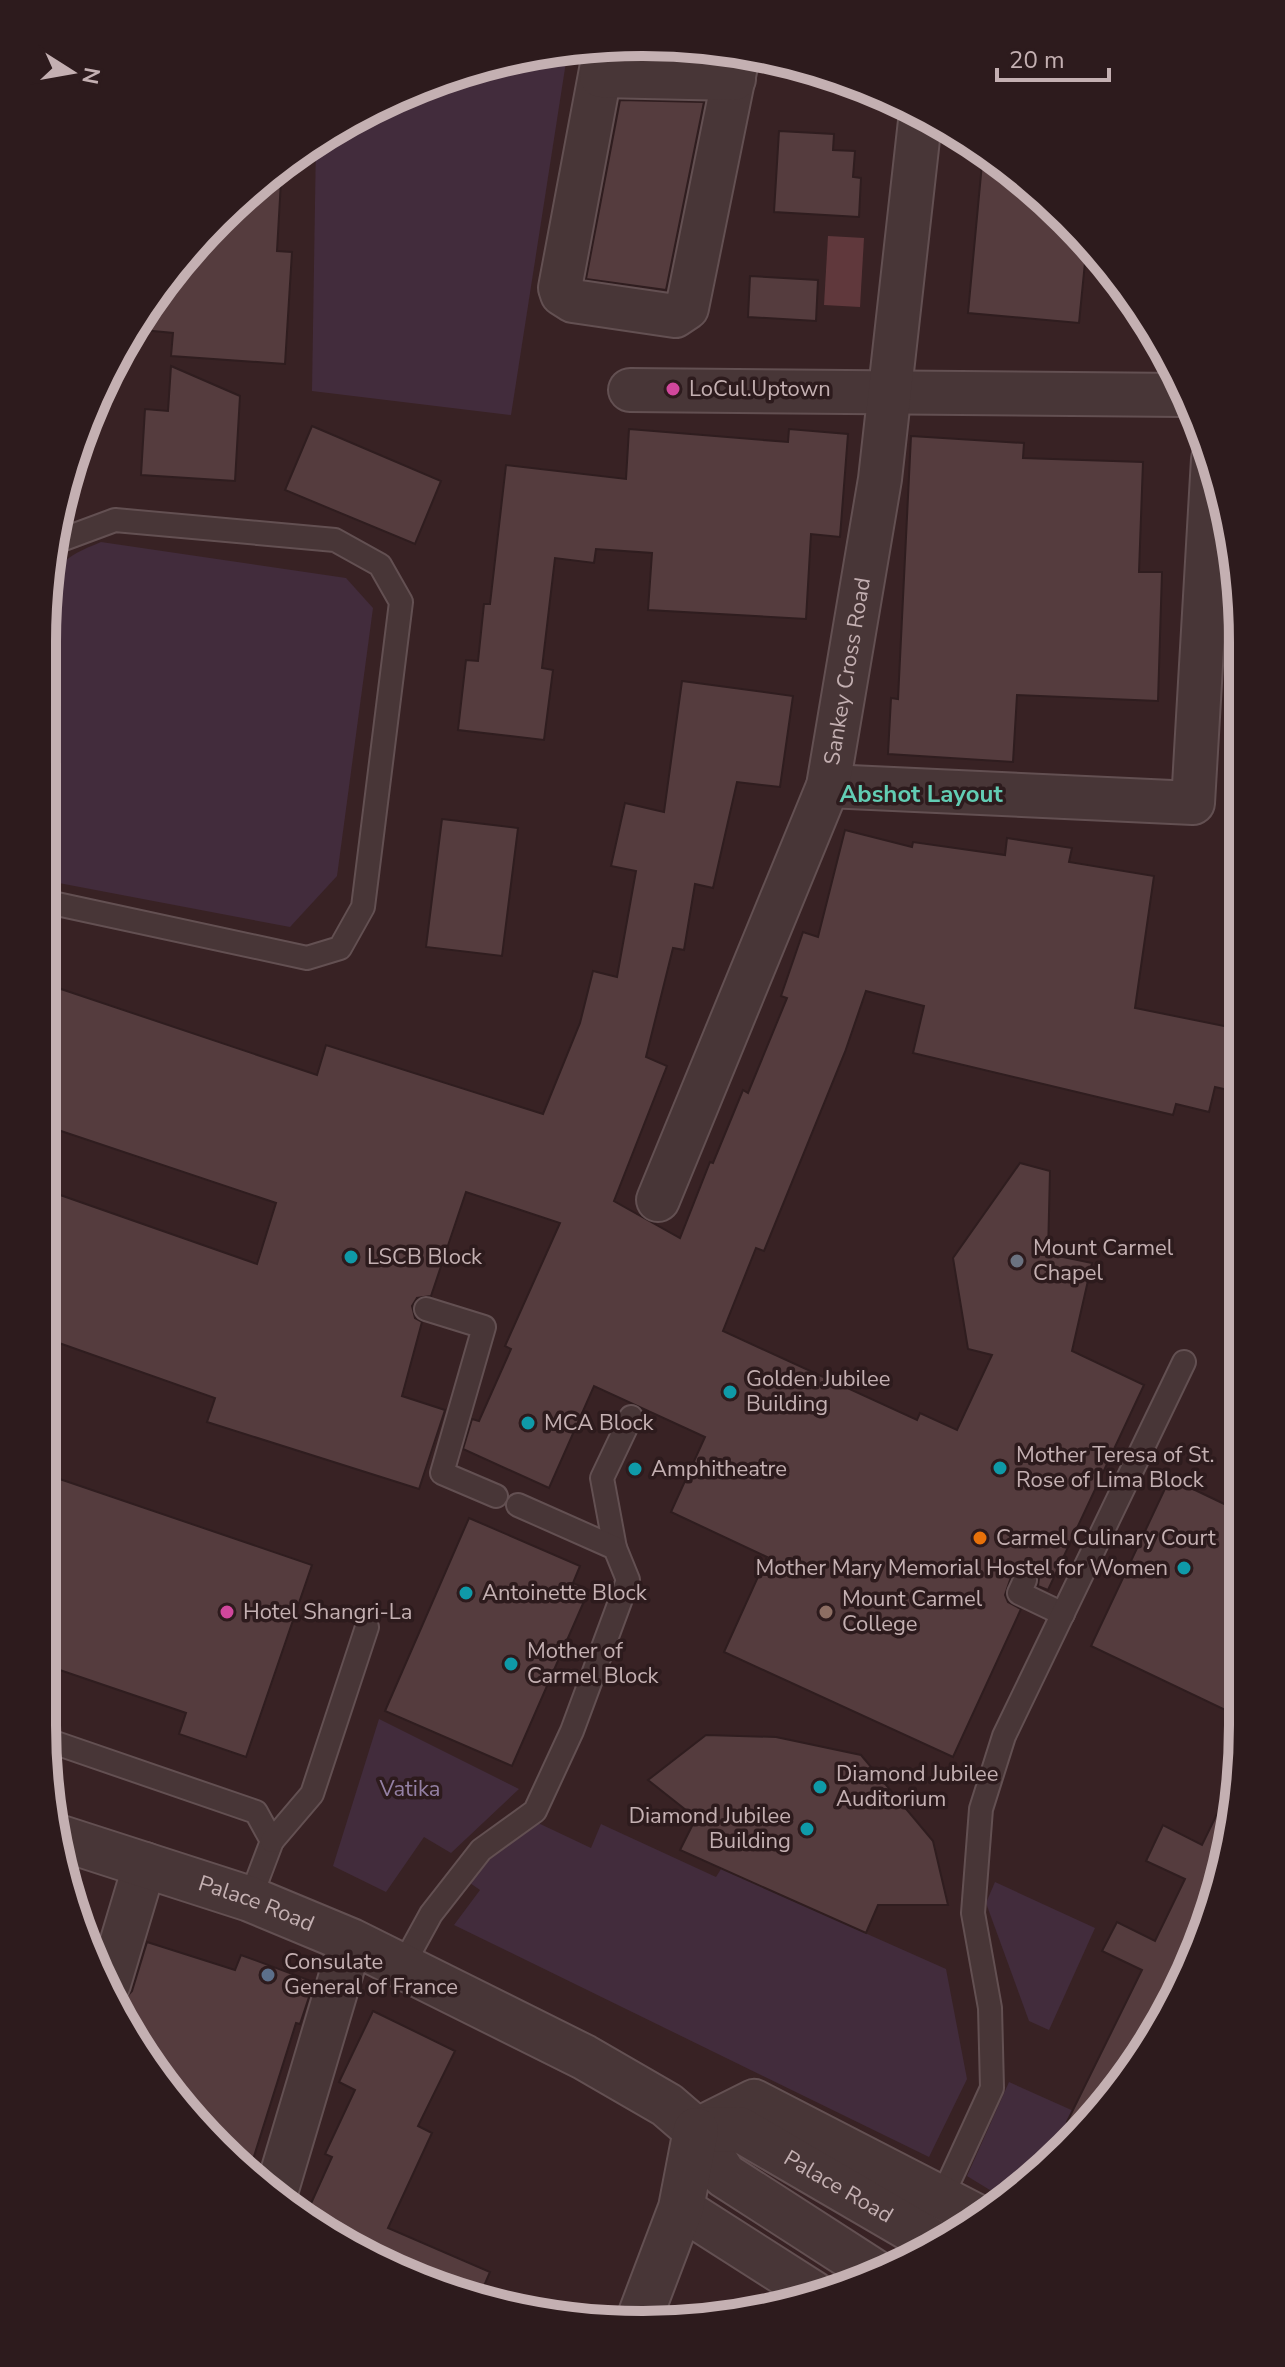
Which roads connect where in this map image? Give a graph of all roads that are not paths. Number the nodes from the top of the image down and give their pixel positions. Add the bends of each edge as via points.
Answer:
1 (604, 60) edge
2 (737, 65) edge
3 (920, 126) edge
4 (630, 390) dead end
5 (891, 392) junction
6 (1174, 395) edge
7 (1211, 498) edge
8 (65, 538) edge
9 (828, 786) junction
10 (56, 904) edge
11 (658, 1200) dead end
12 (426, 1309) dead end
13 (1184, 1362) dead end
14 (631, 1417) dead end
15 (496, 1496) dead end
16 (518, 1505) dead end
17 (615, 1548) junction
18 (1025, 1580) dead end
19 (1063, 1614) junction
20 (367, 1627) dead end
21 (56, 1743) edge
22 (67, 1840) edge
23 (272, 1841) junction
24 (145, 1864) junction
25 (250, 1899) junction
26 (351, 1941) junction
27 (402, 1967) junction
28 (112, 1974) edge
29 (696, 2130) junction
30 (279, 2184) edge
31 (958, 2206) edge
32 (681, 2208) junction
33 (926, 2238) edge
34 (866, 2266) edge
35 (806, 2288) edge
36 (642, 2311) edge

1 - 2 street
1 - 2 street via 560,288 573,301 675,316 687,308
3 - 5 street, Sankey Cross Road
4 - 5 street
5 - 6 street
5 - 9 street, Sankey Cross Road
7 - 9 street via 1193,803
8 - 10 lane via 115,520 335,540 380,565 401,602 363,907 340,948 307,958
9 - 11 street, Sankey Cross Road
12 - 15 lane via 484,1327 442,1473
13 - 19 lane
14 - 17 lane via 602,1478
16 - 17 lane
17 - 27 lane via 628,1580 572,1731 535,1811 481,1850 431,1914
18 - 19 lane via 1019,1593
19 - 31 lane via 1004,1736 981,1809 973,1913 990,2008 992,2088
20 - 23 lane via 312,1794
21 - 23 lane via 256,1812
22 - 24 street, Palace Road
23 - 25 lane
24 - 25 street, Palace Road
24 - 28 street
25 - 26 street, Palace Road
26 - 27 street, Palace Road
26 - 30 street
27 - 29 street, Palace Road via 584,2057 667,2105
29 - 31 street via 754,2101
29 - 32 street
29 - 33 street, Palace Road via 739,2129
29 - 34 street, Palace Road via 724,2175
32 - 35 street
32 - 36 street

